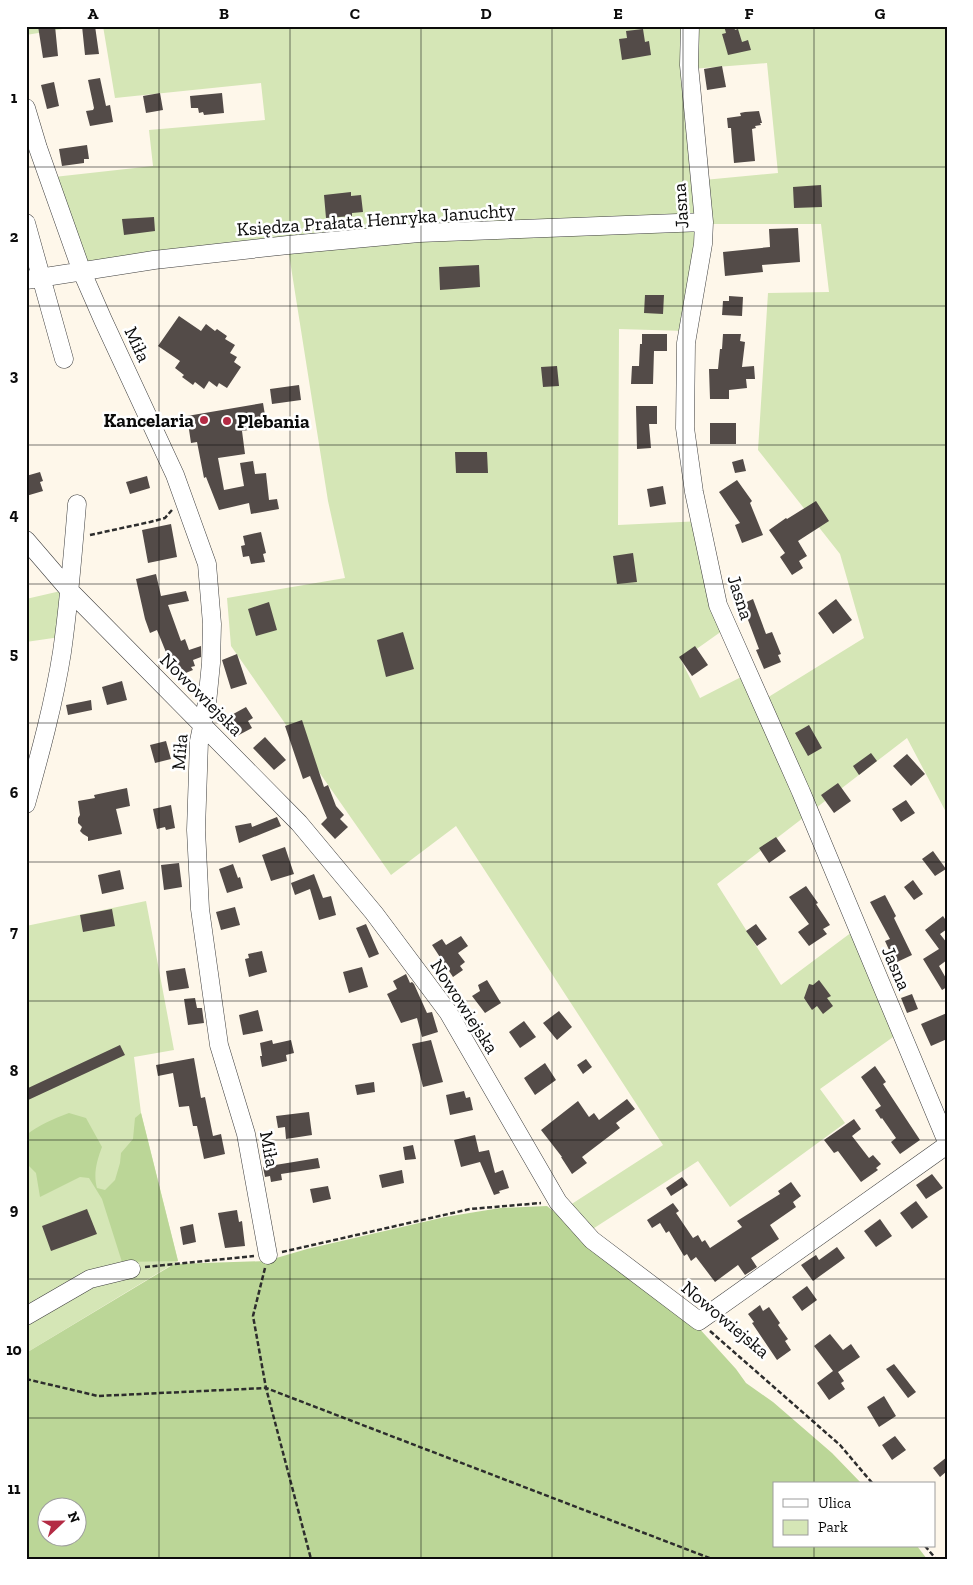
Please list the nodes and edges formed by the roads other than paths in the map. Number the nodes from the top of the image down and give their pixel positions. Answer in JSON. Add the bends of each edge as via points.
{"nodes":[{"id":1,"x":690,"y":26,"type":"edge"},
{"id":2,"x":26,"y":108,"type":"edge"},
{"id":3,"x":704,"y":222,"type":"junction"},
{"id":4,"x":26,"y":224,"type":"edge"},
{"id":5,"x":82,"y":272,"type":"junction"},
{"id":6,"x":34,"y":279,"type":"edge"},
{"id":7,"x":64,"y":359,"type":"dead end"},
{"id":8,"x":77,"y":504,"type":"dead end"},
{"id":9,"x":26,"y":540,"type":"edge"},
{"id":10,"x":69,"y":590,"type":"junction"},
{"id":11,"x":203,"y":725,"type":"junction"},
{"id":12,"x":26,"y":804,"type":"edge"},
{"id":13,"x":947,"y":1143,"type":"edge"},
{"id":14,"x":268,"y":1255,"type":"road end"},
{"id":15,"x":131,"y":1269,"type":"road end"},
{"id":16,"x":26,"y":1316,"type":"edge"}],
"edges":[{"from":1,"to":3,"type":"street","name":"Jasna","via":[[689,65]]},
{"from":2,"to":5,"type":"street","name":"Miła"},
{"from":3,"to":5,"type":"street","name":"Księdza Prałata Henryka Januchty","via":[[419,233],[164,259]]},
{"from":3,"to":13,"type":"street","name":"Jasna","via":[[686,343],[685,428],[694,492],[718,604]]},
{"from":4,"to":6,"type":"street"},
{"from":5,"to":6,"type":"street"},
{"from":5,"to":11,"type":"street","name":"Miła","via":[[175,475],[207,564],[212,624]]},
{"from":6,"to":7,"type":"street"},
{"from":8,"to":10,"type":"street"},
{"from":9,"to":10,"type":"street","name":"Nowowiejska"},
{"from":10,"to":11,"type":"street","name":"Nowowiejska"},
{"from":10,"to":12,"type":"street","via":[[61,654],[43,744]]},
{"from":11,"to":13,"type":"street","name":"Nowowiejska","via":[[299,823],[386,928],[448,1012],[558,1202],[592,1240],[699,1321]]},
{"from":11,"to":14,"type":"street","name":"Miła","via":[[199,741],[196,830],[200,909],[219,1045],[246,1134]]},
{"from":15,"to":16,"type":"street","via":[[90,1280]]}]}
